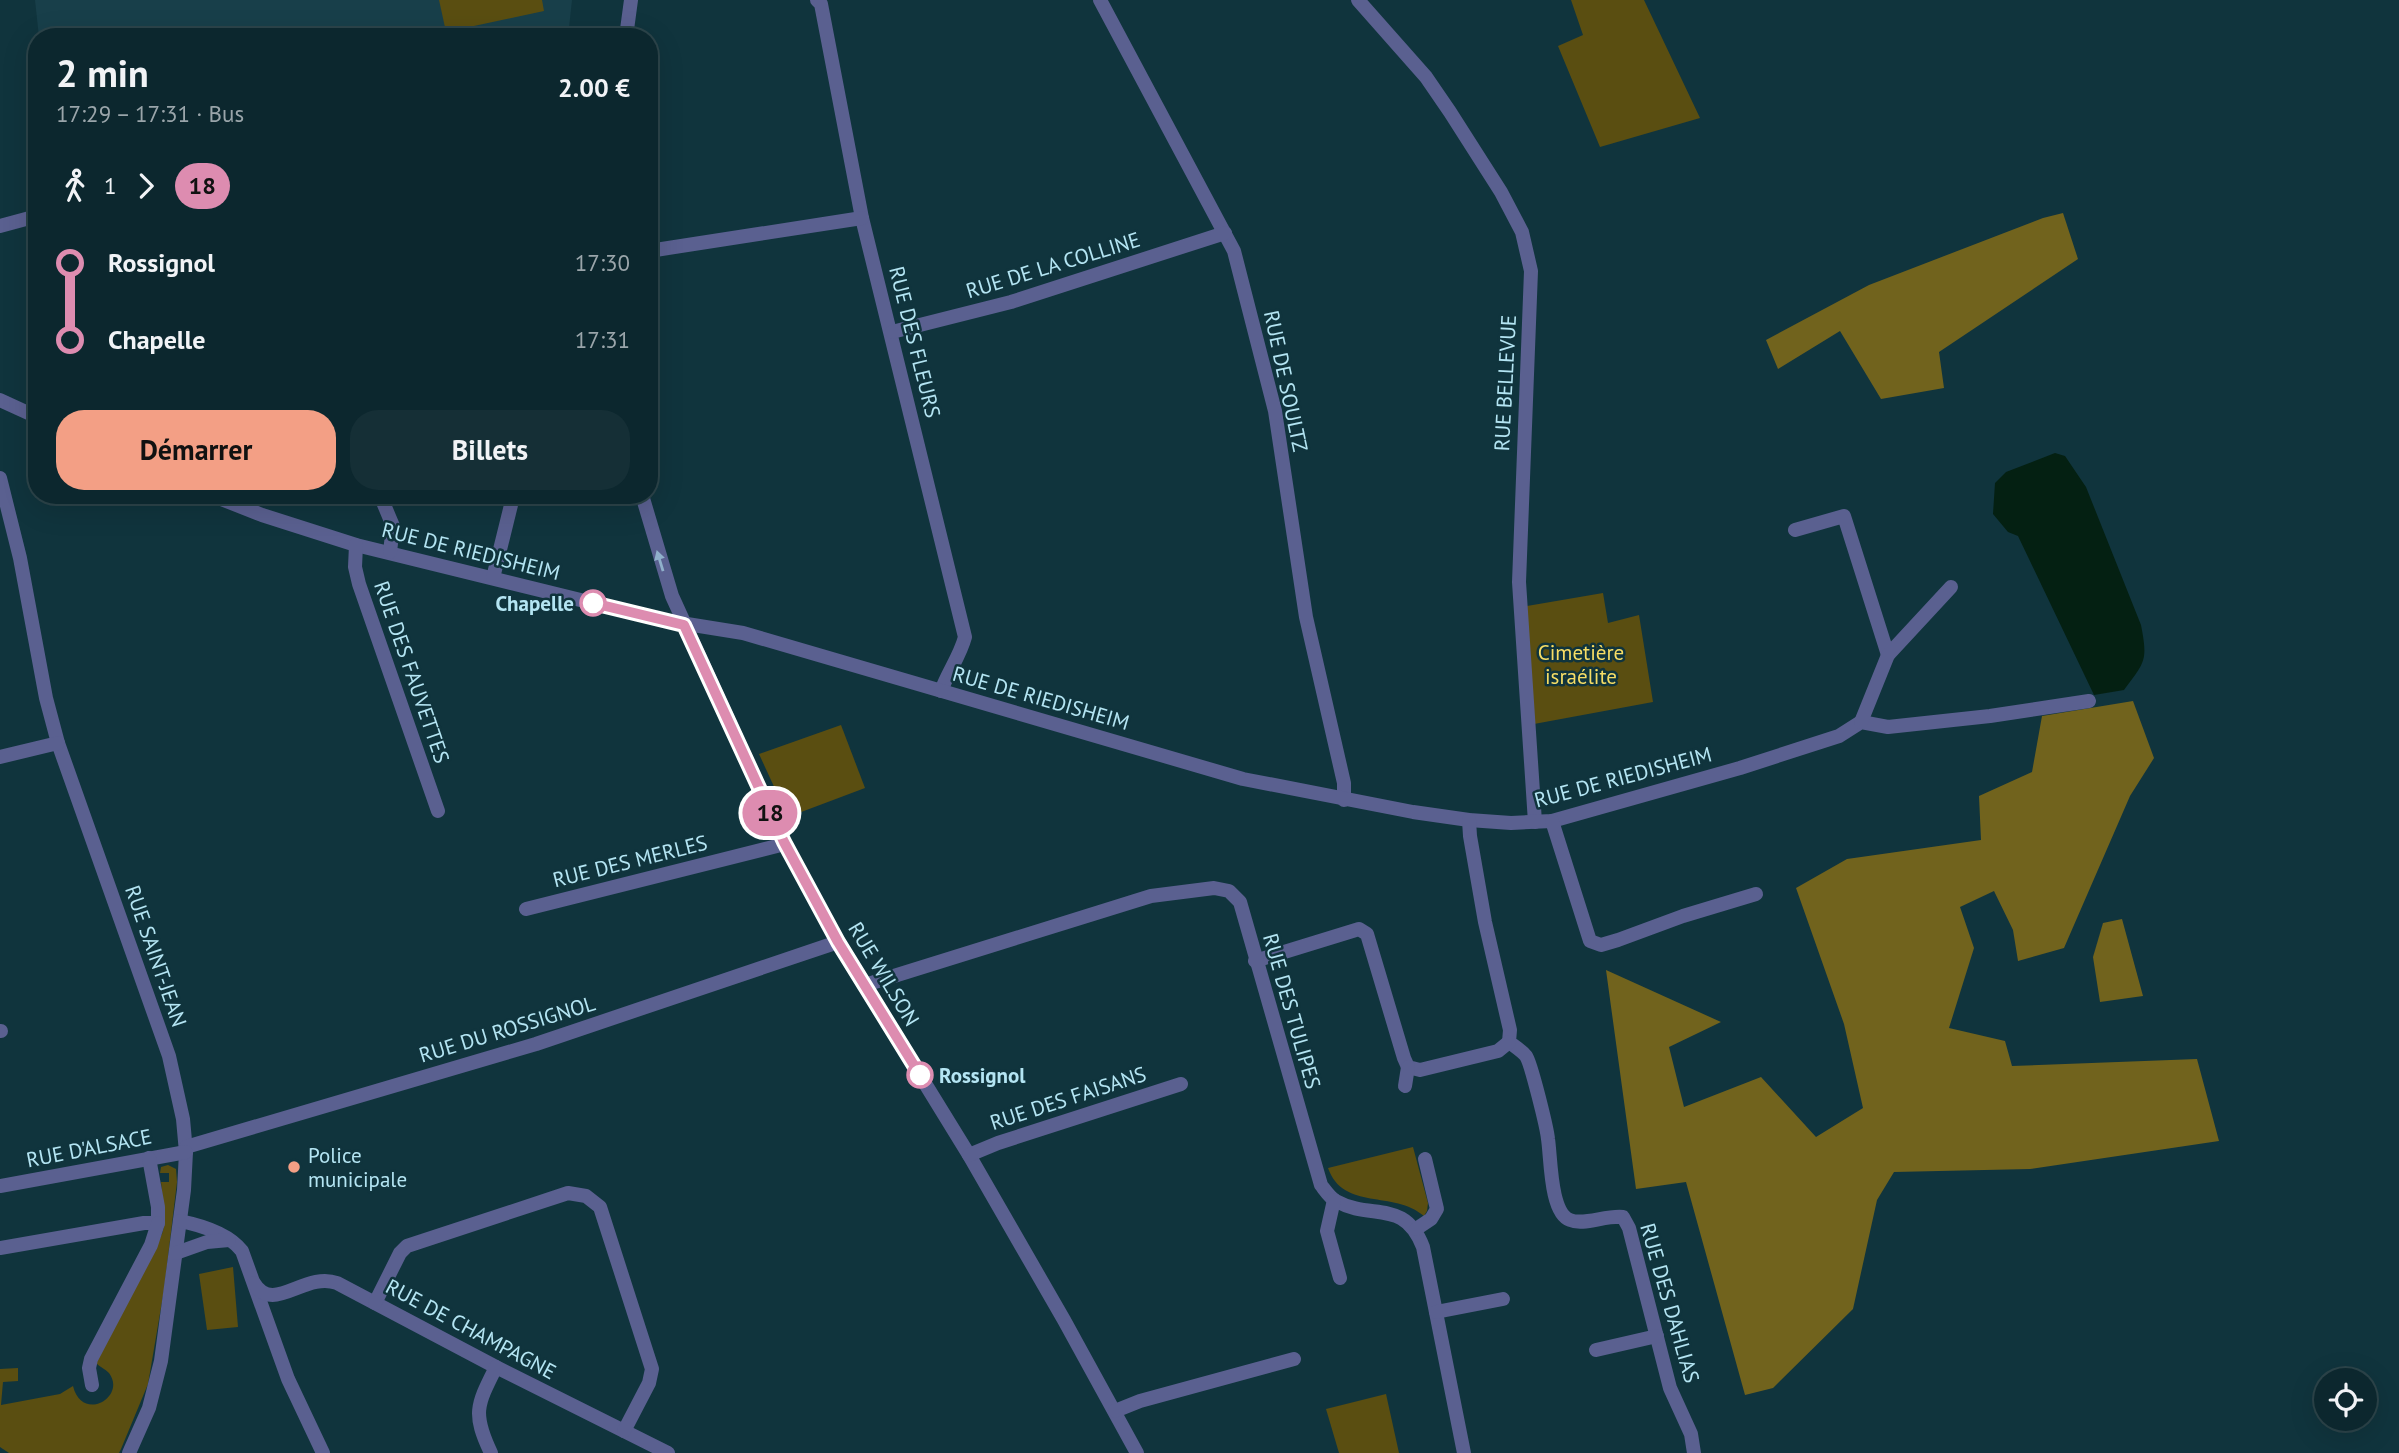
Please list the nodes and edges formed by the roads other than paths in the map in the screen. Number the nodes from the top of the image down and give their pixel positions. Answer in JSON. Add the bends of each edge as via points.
{"nodes":[{"id":1,"x":631,"y":0,"type":"edge"},
{"id":2,"x":817,"y":0,"type":"edge"},
{"id":3,"x":1100,"y":0,"type":"edge"},
{"id":4,"x":1358,"y":0,"type":"edge"},
{"id":5,"x":627,"y":28,"type":"edge"},
{"id":6,"x":28,"y":218,"type":"edge"},
{"id":7,"x":862,"y":218,"type":"junction"},
{"id":8,"x":0,"y":226,"type":"edge"},
{"id":9,"x":1225,"y":233,"type":"junction"},
{"id":10,"x":658,"y":250,"type":"edge"},
{"id":11,"x":892,"y":332,"type":"junction"},
{"id":12,"x":0,"y":400,"type":"edge"},
{"id":13,"x":28,"y":413,"type":"edge"},
{"id":14,"x":0,"y":478,"type":"edge"},
{"id":15,"x":234,"y":504,"type":"edge"},
{"id":16,"x":384,"y":504,"type":"edge"},
{"id":17,"x":511,"y":504,"type":"edge"},
{"id":18,"x":644,"y":504,"type":"edge"},
{"id":19,"x":1795,"y":530,"type":"dead end"},
{"id":20,"x":356,"y":545,"type":"junction"},
{"id":21,"x":390,"y":552,"type":"junction"},
{"id":22,"x":494,"y":578,"type":"junction"},
{"id":23,"x":1951,"y":587,"type":"dead end"},
{"id":24,"x":684,"y":625,"type":"junction"},
{"id":25,"x":1888,"y":655,"type":"junction"},
{"id":26,"x":941,"y":691,"type":"junction"},
{"id":27,"x":2089,"y":701,"type":"dead end"},
{"id":28,"x":1861,"y":722,"type":"junction"},
{"id":29,"x":58,"y":743,"type":"junction"},
{"id":30,"x":0,"y":757,"type":"edge"},
{"id":31,"x":1344,"y":800,"type":"junction"},
{"id":32,"x":438,"y":811,"type":"dead end"},
{"id":33,"x":1469,"y":820,"type":"junction"},
{"id":34,"x":1552,"y":821,"type":"junction"},
{"id":35,"x":1535,"y":822,"type":"junction"},
{"id":36,"x":784,"y":842,"type":"junction"},
{"id":37,"x":1756,"y":894,"type":"dead end"},
{"id":38,"x":526,"y":909,"type":"dead end"},
{"id":39,"x":838,"y":942,"type":"junction"},
{"id":40,"x":1255,"y":961,"type":"junction"},
{"id":41,"x":864,"y":985,"type":"junction"},
{"id":42,"x":1509,"y":1042,"type":"junction"},
{"id":43,"x":1408,"y":1067,"type":"junction"},
{"id":44,"x":1181,"y":1084,"type":"dead end"},
{"id":45,"x":1405,"y":1086,"type":"dead end"},
{"id":46,"x":186,"y":1150,"type":"junction"},
{"id":47,"x":970,"y":1154,"type":"junction"},
{"id":48,"x":149,"y":1158,"type":"junction"},
{"id":49,"x":1425,"y":1159,"type":"dead end"},
{"id":50,"x":0,"y":1186,"type":"edge"},
{"id":51,"x":1334,"y":1200,"type":"junction"},
{"id":52,"x":180,"y":1222,"type":"junction"},
{"id":53,"x":158,"y":1223,"type":"junction"},
{"id":54,"x":1416,"y":1230,"type":"junction"},
{"id":55,"x":230,"y":1240,"type":"junction"},
{"id":56,"x":0,"y":1248,"type":"edge"},
{"id":57,"x":176,"y":1252,"type":"junction"},
{"id":58,"x":1340,"y":1278,"type":"dead end"},
{"id":59,"x":254,"y":1283,"type":"junction"},
{"id":60,"x":1503,"y":1299,"type":"dead end"},
{"id":61,"x":375,"y":1303,"type":"junction"},
{"id":62,"x":1436,"y":1312,"type":"junction"},
{"id":63,"x":1657,"y":1336,"type":"junction"},
{"id":64,"x":1596,"y":1350,"type":"dead end"},
{"id":65,"x":1294,"y":1359,"type":"dead end"},
{"id":66,"x":496,"y":1367,"type":"junction"},
{"id":67,"x":92,"y":1385,"type":"dead end"},
{"id":68,"x":1115,"y":1411,"type":"junction"},
{"id":69,"x":624,"y":1431,"type":"junction"},
{"id":70,"x":129,"y":1453,"type":"edge"},
{"id":71,"x":323,"y":1453,"type":"edge"},
{"id":72,"x":491,"y":1453,"type":"edge"},
{"id":73,"x":668,"y":1453,"type":"edge"},
{"id":74,"x":1137,"y":1453,"type":"edge"},
{"id":75,"x":1464,"y":1453,"type":"edge"},
{"id":76,"x":1694,"y":1453,"type":"edge"}],
"edges":[{"from":1,"to":5,"type":"street"},
{"from":2,"to":7,"type":"street","name":"RUE DES FLEURS"},
{"from":3,"to":9,"type":"street","name":"RUE DE SOULTZ"},
{"from":4,"to":35,"type":"street","name":"RUE BELLEVUE","via":[[1426,77],[1501,192],[1522,232],[1531,271],[1519,582]]},
{"from":6,"to":8,"type":"street"},
{"from":7,"to":10,"type":"street"},
{"from":7,"to":11,"type":"street","name":"RUE DES FLEURS"},
{"from":9,"to":11,"type":"street","name":"RUE DE LA COLLINE","via":[[1011,302]]},
{"from":9,"to":31,"type":"street","name":"RUE DE SOULTZ","via":[[1234,251],[1275,411],[1306,617]]},
{"from":11,"to":26,"type":"street","name":"RUE DES FLEURS","via":[[965,637]]},
{"from":12,"to":13,"type":"street"},
{"from":14,"to":29,"type":"street","name":"RUE SAINT-JEAN"},
{"from":15,"to":20,"type":"street","name":"RUE DE RIEDISHEIM"},
{"from":16,"to":21,"type":"street","via":[[393,526]]},
{"from":17,"to":22,"type":"street"},
{"from":24,"to":18,"type":"street","name":"RUE WILSON","one_way":true},
{"from":19,"to":25,"type":"street","via":[[1844,516]]},
{"from":20,"to":21,"type":"street","name":"RUE DE RIEDISHEIM"},
{"from":20,"to":32,"type":"street","name":"RUE DES FAUVETTES","via":[[359,584]]},
{"from":21,"to":22,"type":"street","name":"RUE DE RIEDISHEIM"},
{"from":22,"to":24,"type":"street","name":"RUE DE RIEDISHEIM"},
{"from":23,"to":25,"type":"street"},
{"from":24,"to":26,"type":"street","name":"RUE DE RIEDISHEIM","via":[[743,633]]},
{"from":24,"to":36,"type":"street","name":"RUE WILSON"},
{"from":25,"to":28,"type":"street"},
{"from":26,"to":31,"type":"street","name":"RUE DE RIEDISHEIM","via":[[1243,779]]},
{"from":27,"to":28,"type":"street","via":[[1888,727]]},
{"from":28,"to":34,"type":"street","name":"RUE DE RIEDISHEIM","via":[[1839,736],[1740,768]]},
{"from":29,"to":30,"type":"street"},
{"from":29,"to":46,"type":"street","name":"RUE SAINT-JEAN","via":[[169,1056]]},
{"from":31,"to":33,"type":"street","name":"RUE DE RIEDISHEIM"},
{"from":33,"to":35,"type":"street","name":"RUE DE RIEDISHEIM"},
{"from":33,"to":42,"type":"street"},
{"from":34,"to":35,"type":"street","name":"RUE DE RIEDISHEIM"},
{"from":34,"to":37,"type":"street","via":[[1590,941],[1601,945]]},
{"from":36,"to":38,"type":"street","name":"RUE DES MERLES"},
{"from":36,"to":39,"type":"street","name":"RUE WILSON"},
{"from":39,"to":41,"type":"street","name":"RUE WILSON"},
{"from":39,"to":46,"type":"street","name":"RUE DU ROSSIGNOL","via":[[536,1044]]},
{"from":40,"to":41,"type":"street","name":"RUE DES TULIPES","via":[[1240,902],[1229,891],[1214,888],[1151,896]]},
{"from":40,"to":43,"type":"street","via":[[1359,929],[1367,934]]},
{"from":40,"to":51,"type":"street","name":"RUE DES TULIPES","via":[[1321,1185]]},
{"from":41,"to":47,"type":"street","name":"RUE WILSON"},
{"from":42,"to":43,"type":"street","via":[[1498,1051],[1420,1070]]},
{"from":42,"to":63,"type":"street","name":"RUE DES DAHLIAS","via":[[1526,1056],[1548,1136],[1560,1211],[1567,1220],[1577,1222],[1623,1217]]},
{"from":43,"to":45,"type":"street"},
{"from":44,"to":47,"type":"street","name":"RUE DES FAISANS"},
{"from":46,"to":48,"type":"street","name":"RUE D'ALSACE"},
{"from":46,"to":52,"type":"street","name":"RUE SAINT-JEAN"},
{"from":47,"to":68,"type":"street","name":"RUE WILSON"},
{"from":48,"to":50,"type":"street","name":"RUE D'ALSACE"},
{"from":48,"to":53,"type":"street"},
{"from":49,"to":54,"type":"street","via":[[1437,1209]]},
{"from":51,"to":54,"type":"street","via":[[1404,1218]]},
{"from":51,"to":58,"type":"street","via":[[1327,1231]]},
{"from":52,"to":55,"type":"street"},
{"from":52,"to":57,"type":"street","name":"RUE SAINT-JEAN"},
{"from":53,"to":56,"type":"street"},
{"from":53,"to":67,"type":"street","via":[[91,1359]]},
{"from":54,"to":62,"type":"street"},
{"from":55,"to":57,"type":"street"},
{"from":55,"to":59,"type":"street","via":[[242,1251]]},
{"from":57,"to":70,"type":"street","name":"RUE SAINT-JEAN","via":[[156,1383]]},
{"from":59,"to":61,"type":"street","name":"RUE DE CHAMPAGNE","via":[[261,1293],[273,1297],[329,1280]]},
{"from":59,"to":71,"type":"street","via":[[288,1379]]},
{"from":60,"to":62,"type":"street"},
{"from":61,"to":66,"type":"street","name":"RUE DE CHAMPAGNE"},
{"from":61,"to":69,"type":"street","via":[[407,1245],[568,1193],[586,1196],[600,1207],[652,1369]]},
{"from":62,"to":75,"type":"street"},
{"from":63,"to":64,"type":"street"},
{"from":63,"to":76,"type":"street","name":"RUE DES DAHLIAS"},
{"from":65,"to":68,"type":"street"},
{"from":66,"to":69,"type":"street","name":"RUE DE CHAMPAGNE"},
{"from":66,"to":72,"type":"street","via":[[478,1412],[480,1430]]},
{"from":68,"to":74,"type":"street","name":"RUE WILSON"},
{"from":69,"to":73,"type":"street","name":"RUE DE CHAMPAGNE"}]}
